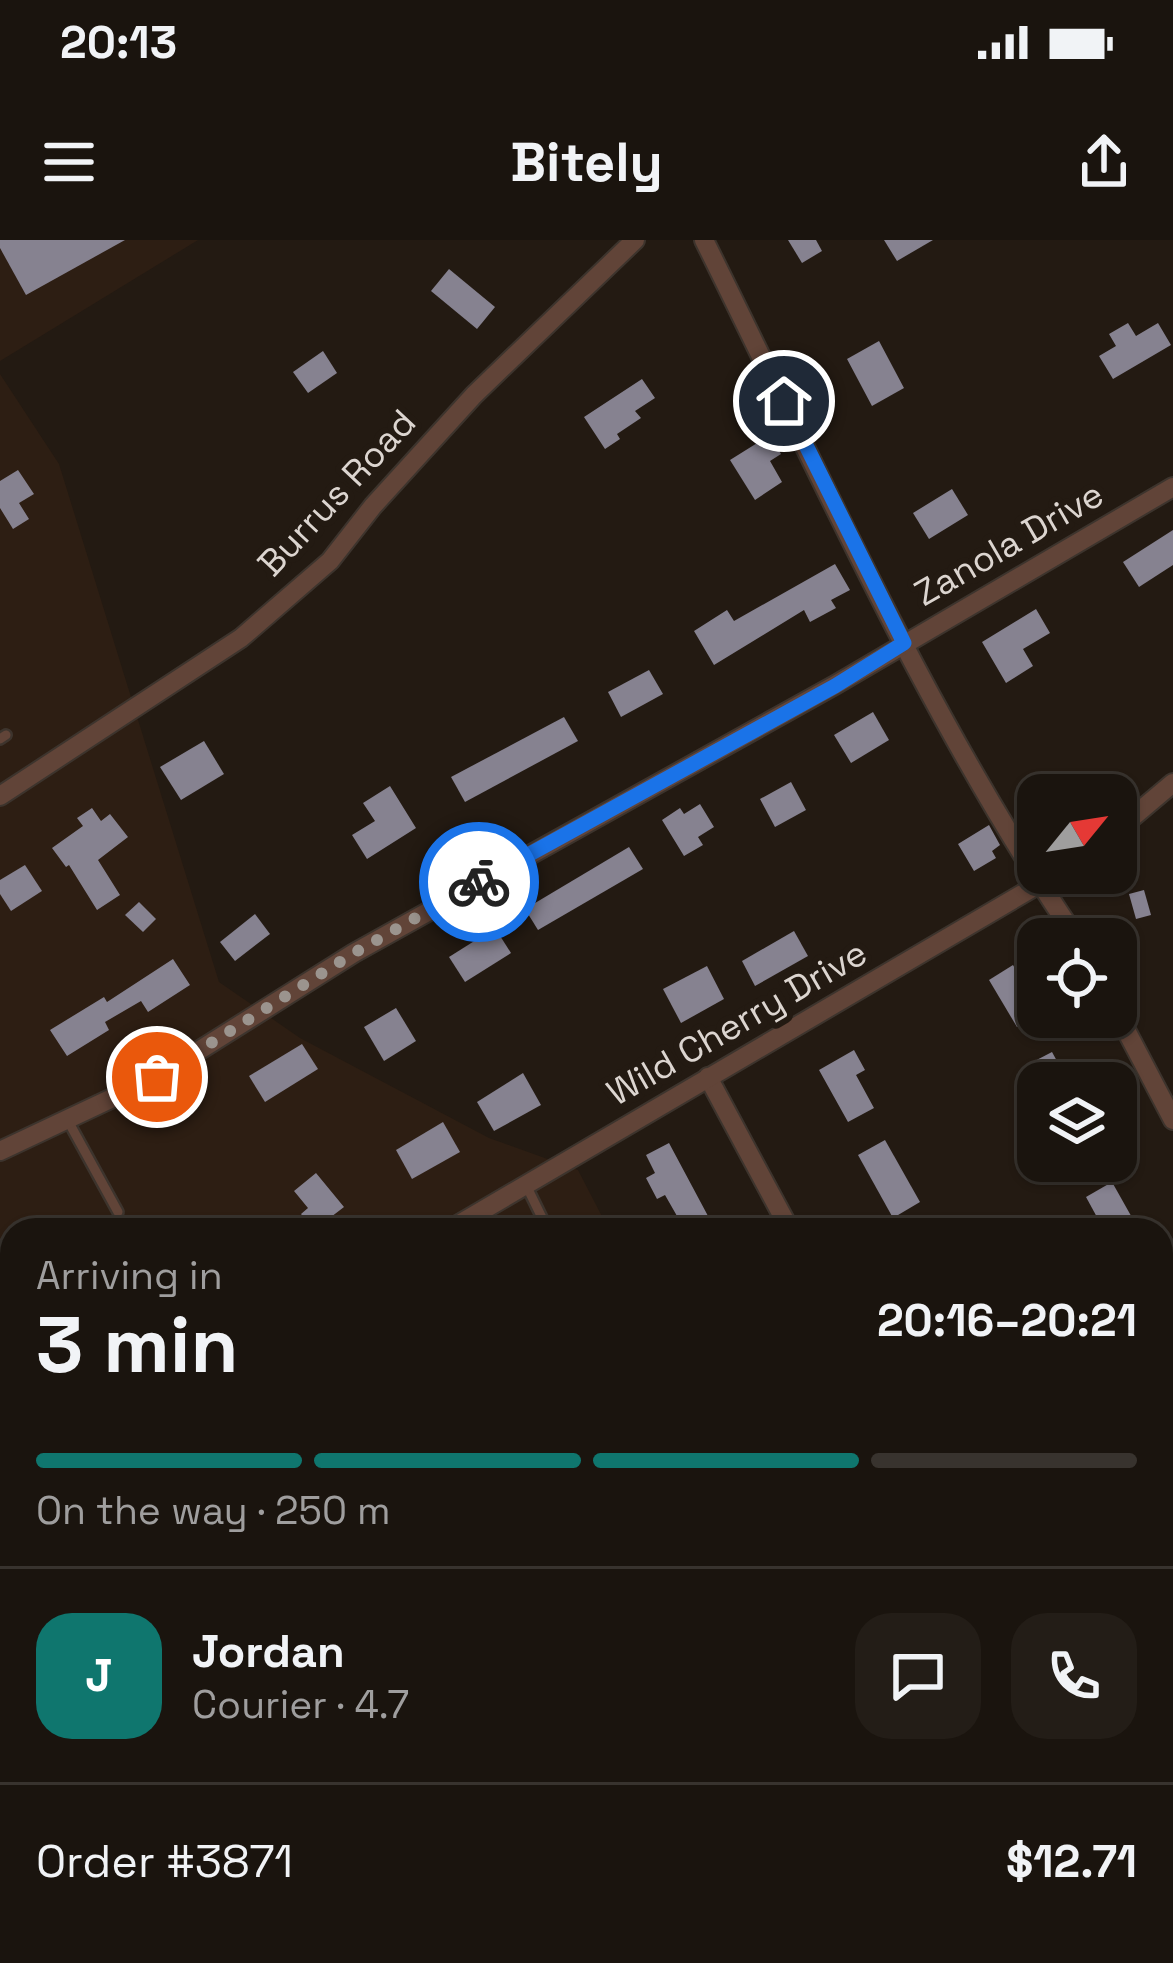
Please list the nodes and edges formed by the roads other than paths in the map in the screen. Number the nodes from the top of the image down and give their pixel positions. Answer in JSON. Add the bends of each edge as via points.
{"nodes":[{"id":1,"x":635,"y":240,"type":"edge"},
{"id":2,"x":704,"y":240,"type":"edge"},
{"id":3,"x":1173,"y":487,"type":"edge"},
{"id":4,"x":904,"y":643,"type":"junction"},
{"id":5,"x":1173,"y":783,"type":"edge"},
{"id":6,"x":0,"y":796,"type":"edge"},
{"id":7,"x":1137,"y":813,"type":"edge"},
{"id":8,"x":1017,"y":843,"type":"edge"},
{"id":9,"x":1027,"y":894,"type":"edge"},
{"id":10,"x":1130,"y":1038,"type":"edge"},
{"id":11,"x":709,"y":1077,"type":"junction"},
{"id":12,"x":67,"y":1119,"type":"junction"},
{"id":13,"x":1173,"y":1120,"type":"edge"},
{"id":14,"x":0,"y":1151,"type":"edge"},
{"id":15,"x":526,"y":1186,"type":"junction"},
{"id":16,"x":118,"y":1212,"type":"dead end"},
{"id":17,"x":470,"y":1218,"type":"edge"},
{"id":18,"x":542,"y":1218,"type":"edge"},
{"id":19,"x":784,"y":1218,"type":"edge"}],
"edges":[{"from":1,"to":6,"type":"street","name":"Burrus Road","via":[[429,443],[330,561],[241,638]]},
{"from":2,"to":4,"type":"street"},
{"from":3,"to":4,"type":"street","name":"Zanola Drive"},
{"from":4,"to":8,"type":"street"},
{"from":4,"to":12,"type":"street","name":"Zanola Drive","via":[[354,953],[157,1077]]},
{"from":5,"to":7,"type":"street"},
{"from":9,"to":11,"type":"street","name":"Wild Cherry Drive"},
{"from":10,"to":13,"type":"street"},
{"from":11,"to":15,"type":"street","name":"Wild Cherry Drive"},
{"from":11,"to":19,"type":"street"},
{"from":12,"to":14,"type":"street","name":"Zanola Drive"},
{"from":12,"to":16,"type":"lane"},
{"from":15,"to":17,"type":"street","name":"Wild Cherry Drive"},
{"from":15,"to":18,"type":"lane"}]}
